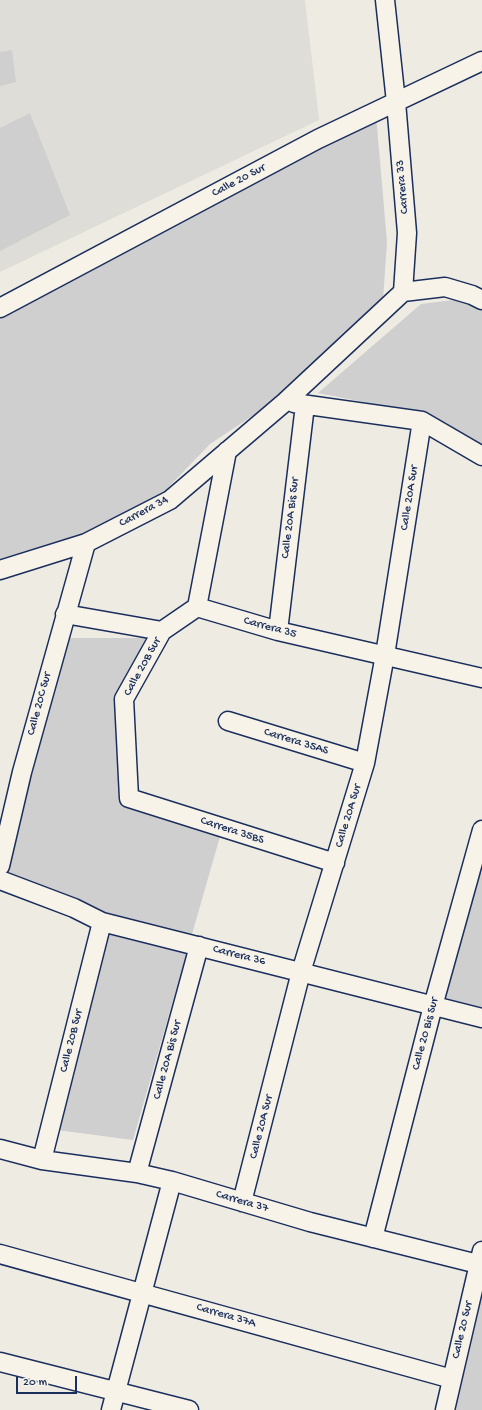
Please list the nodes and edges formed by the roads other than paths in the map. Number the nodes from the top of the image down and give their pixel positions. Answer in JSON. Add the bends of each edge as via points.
{"nodes":[{"id":1,"x":385,"y":0,"type":"edge"},
{"id":2,"x":482,"y":61,"type":"edge"},
{"id":3,"x":396,"y":102,"type":"junction"},
{"id":4,"x":403,"y":292,"type":"junction"},
{"id":5,"x":482,"y":300,"type":"edge"},
{"id":6,"x":0,"y":308,"type":"edge"},
{"id":7,"x":285,"y":402,"type":"junction"},
{"id":8,"x":305,"y":405,"type":"junction"},
{"id":9,"x":422,"y":421,"type":"junction"},
{"id":10,"x":228,"y":451,"type":"junction"},
{"id":11,"x":482,"y":456,"type":"edge"},
{"id":12,"x":86,"y":543,"type":"junction"},
{"id":13,"x":0,"y":570,"type":"edge"},
{"id":14,"x":197,"y":607,"type":"junction"},
{"id":15,"x":65,"y":614,"type":"junction"},
{"id":16,"x":278,"y":631,"type":"junction"},
{"id":17,"x":162,"y":632,"type":"junction"},
{"id":18,"x":385,"y":656,"type":"junction"},
{"id":19,"x":482,"y":678,"type":"edge"},
{"id":20,"x":228,"y":721,"type":"dead end"},
{"id":21,"x":365,"y":763,"type":"junction"},
{"id":22,"x":129,"y":798,"type":"joint"},
{"id":23,"x":482,"y":830,"type":"edge"},
{"id":24,"x":335,"y":863,"type":"junction"},
{"id":25,"x":0,"y":866,"type":"edge"},
{"id":26,"x":0,"y":880,"type":"edge"},
{"id":27,"x":102,"y":922,"type":"junction"},
{"id":28,"x":199,"y":946,"type":"junction"},
{"id":29,"x":301,"y":972,"type":"junction"},
{"id":30,"x":433,"y":1006,"type":"junction"},
{"id":31,"x":482,"y":1018,"type":"edge"},
{"id":32,"x":0,"y":1149,"type":"edge"},
{"id":33,"x":42,"y":1160,"type":"junction"},
{"id":34,"x":137,"y":1174,"type":"junction"},
{"id":35,"x":172,"y":1181,"type":"junction"},
{"id":36,"x":242,"y":1202,"type":"junction"},
{"id":37,"x":373,"y":1238,"type":"junction"},
{"id":38,"x":0,"y":1254,"type":"edge"},
{"id":39,"x":481,"y":1260,"type":"edge"},
{"id":40,"x":142,"y":1292,"type":"junction"},
{"id":41,"x":0,"y":1362,"type":"edge"},
{"id":42,"x":452,"y":1379,"type":"junction"},
{"id":43,"x":116,"y":1391,"type":"junction"},
{"id":44,"x":111,"y":1410,"type":"edge"},
{"id":45,"x":189,"y":1410,"type":"edge"},
{"id":46,"x":446,"y":1410,"type":"edge"}],
"edges":[{"from":1,"to":3,"type":"street","name":"Carrera 33"},
{"from":2,"to":3,"type":"street","name":"Calle 20 Sur"},
{"from":3,"to":4,"type":"street","name":"Carrera 33","via":[[407,233]]},
{"from":3,"to":6,"type":"street","name":"Calle 20 Sur","via":[[318,139]]},
{"from":4,"to":5,"type":"street","via":[[445,287]]},
{"from":4,"to":7,"type":"street","name":"Carrera 34"},
{"from":7,"to":8,"type":"street"},
{"from":7,"to":10,"type":"street","name":"Carrera 34"},
{"from":8,"to":9,"type":"street"},
{"from":8,"to":16,"type":"street","name":"Calle 20A Bis Sur"},
{"from":9,"to":11,"type":"street"},
{"from":9,"to":18,"type":"street","name":"Calle 20A Sur"},
{"from":10,"to":12,"type":"street","name":"Carrera 34","via":[[170,500]]},
{"from":10,"to":14,"type":"street"},
{"from":12,"to":13,"type":"street","name":"Carrera 34"},
{"from":12,"to":15,"type":"street","name":"Calle 20C Sur"},
{"from":14,"to":16,"type":"street","name":"Carrera 35"},
{"from":14,"to":17,"type":"street"},
{"from":15,"to":17,"type":"street"},
{"from":15,"to":25,"type":"street","name":"Calle 20C Sur","via":[[22,772]]},
{"from":16,"to":18,"type":"street","name":"Carrera 35"},
{"from":17,"to":22,"type":"street","name":"Calle 20B Sur","via":[[124,699]]},
{"from":18,"to":19,"type":"street","name":"Carrera 35"},
{"from":18,"to":21,"type":"street","name":"Calle 20A Sur"},
{"from":20,"to":21,"type":"street","name":"Carrera 35AS"},
{"from":21,"to":24,"type":"street","name":"Calle 20A Sur"},
{"from":22,"to":24,"type":"street","name":"Carrera 35BS"},
{"from":23,"to":30,"type":"street","name":"Calle 20 Bis Sur"},
{"from":24,"to":29,"type":"street","name":"Calle 20A Sur"},
{"from":26,"to":27,"type":"street","name":"Carrera 36","via":[[74,908]]},
{"from":27,"to":28,"type":"street","name":"Carrera 36"},
{"from":27,"to":33,"type":"street","name":"Calle 20B Sur"},
{"from":28,"to":29,"type":"street","name":"Carrera 36"},
{"from":28,"to":34,"type":"street","name":"Calle 20A Bis Sur"},
{"from":29,"to":30,"type":"street","name":"Carrera 36"},
{"from":29,"to":36,"type":"street","name":"Calle 20A Sur"},
{"from":30,"to":31,"type":"street","name":"Carrera 36"},
{"from":30,"to":37,"type":"street","name":"Calle 20 Bis Sur"},
{"from":32,"to":33,"type":"street","name":"Carrera 37"},
{"from":33,"to":34,"type":"street","name":"Carrera 37"},
{"from":34,"to":35,"type":"street","name":"Carrera 37"},
{"from":35,"to":36,"type":"street","name":"Carrera 37"},
{"from":35,"to":40,"type":"street"},
{"from":36,"to":37,"type":"street","name":"Carrera 37"},
{"from":37,"to":39,"type":"street","name":"Carrera 37"},
{"from":38,"to":40,"type":"street","name":"Carrera 37A"},
{"from":39,"to":42,"type":"street","name":"Calle 20 Sur"},
{"from":40,"to":42,"type":"street","name":"Carrera 37A"},
{"from":40,"to":43,"type":"street"},
{"from":41,"to":43,"type":"street"},
{"from":42,"to":46,"type":"street","name":"Calle 20 Sur"},
{"from":43,"to":44,"type":"street"},
{"from":43,"to":45,"type":"street"}]}
